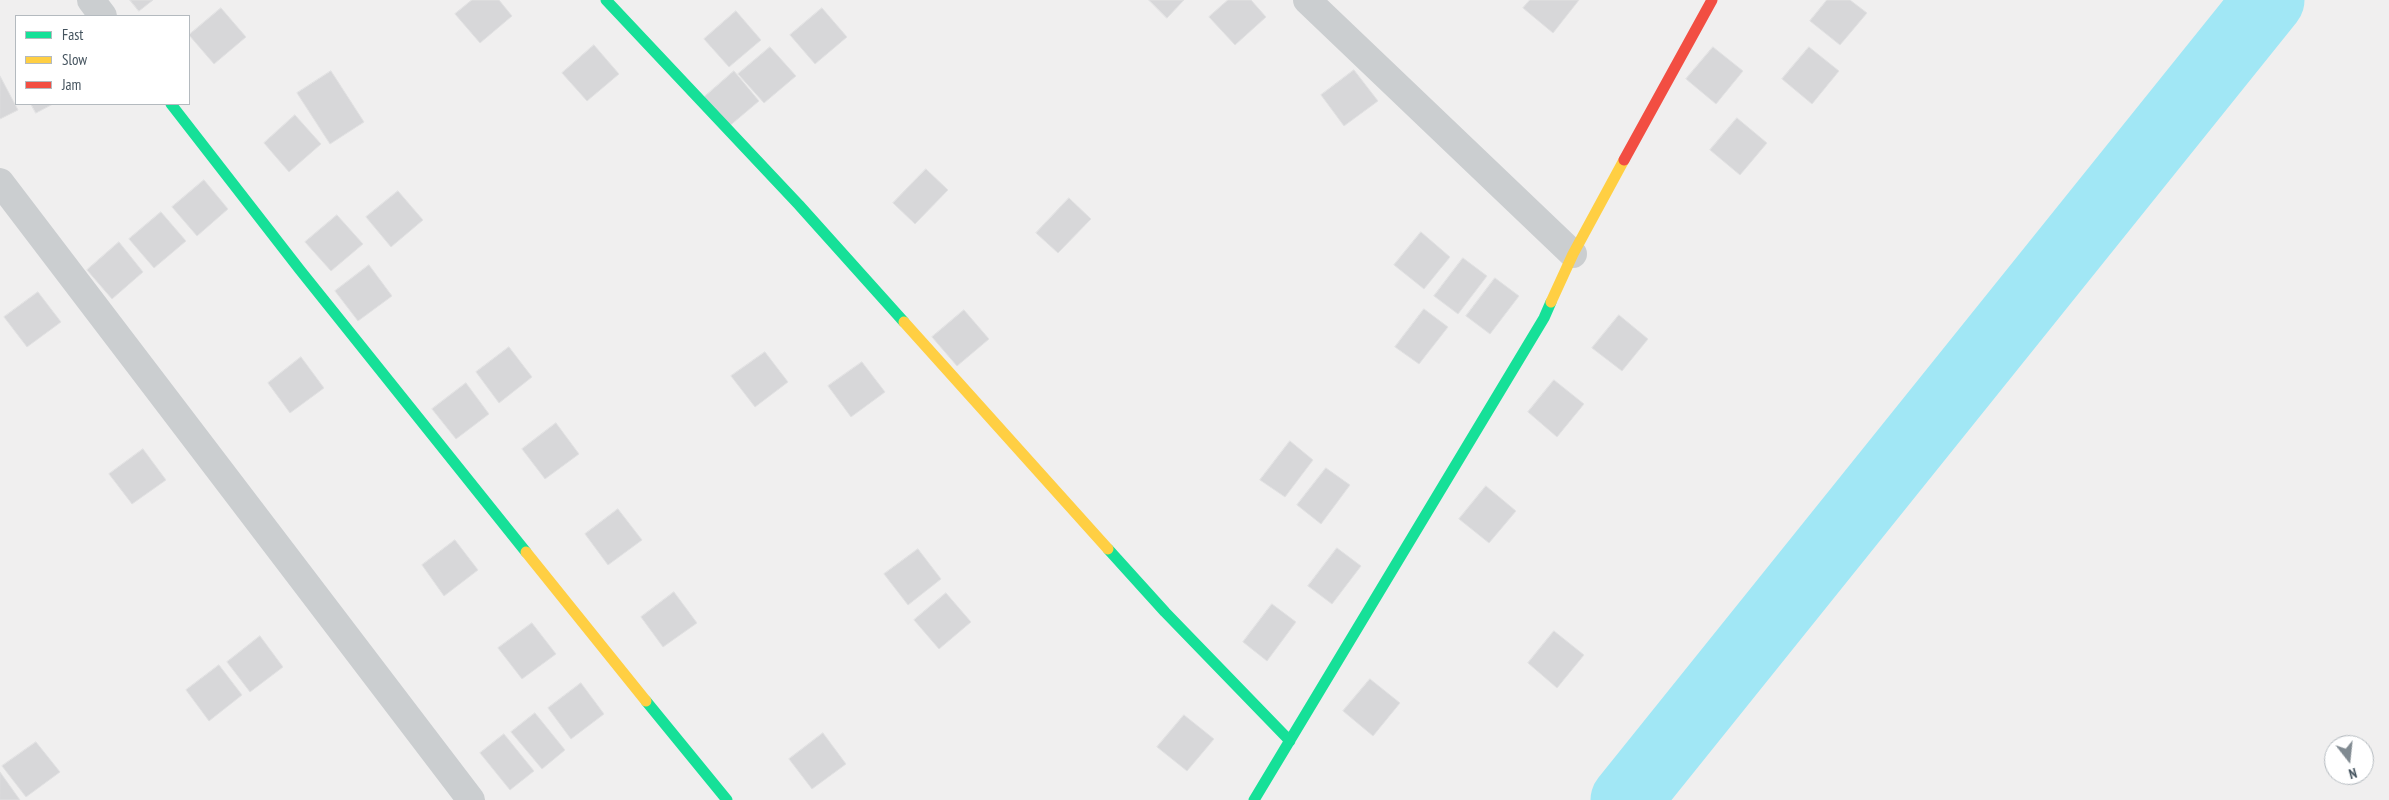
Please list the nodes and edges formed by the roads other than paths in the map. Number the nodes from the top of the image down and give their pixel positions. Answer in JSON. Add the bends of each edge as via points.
{"nodes":[{"id":1,"x":91,"y":0,"type":"edge"},
{"id":2,"x":606,"y":0,"type":"edge"},
{"id":3,"x":1307,"y":0,"type":"edge"},
{"id":4,"x":1712,"y":0,"type":"edge"},
{"id":5,"x":102,"y":15,"type":"edge"},
{"id":6,"x":172,"y":105,"type":"edge"},
{"id":7,"x":0,"y":182,"type":"edge"},
{"id":8,"x":1573,"y":254,"type":"junction"},
{"id":9,"x":1290,"y":741,"type":"junction"},
{"id":10,"x":471,"y":800,"type":"edge"},
{"id":11,"x":727,"y":800,"type":"edge"},
{"id":12,"x":1254,"y":800,"type":"edge"}],
"edges":[{"from":1,"to":5,"type":"street"},
{"from":2,"to":9,"type":"street","via":[[806,212],[1165,612]]},
{"from":3,"to":8,"type":"street"},
{"from":4,"to":8,"type":"street"},
{"from":6,"to":11,"type":"street","via":[[300,270]]},
{"from":7,"to":10,"type":"street"},
{"from":8,"to":9,"type":"street","via":[[1544,318]]},
{"from":9,"to":12,"type":"street"}]}
